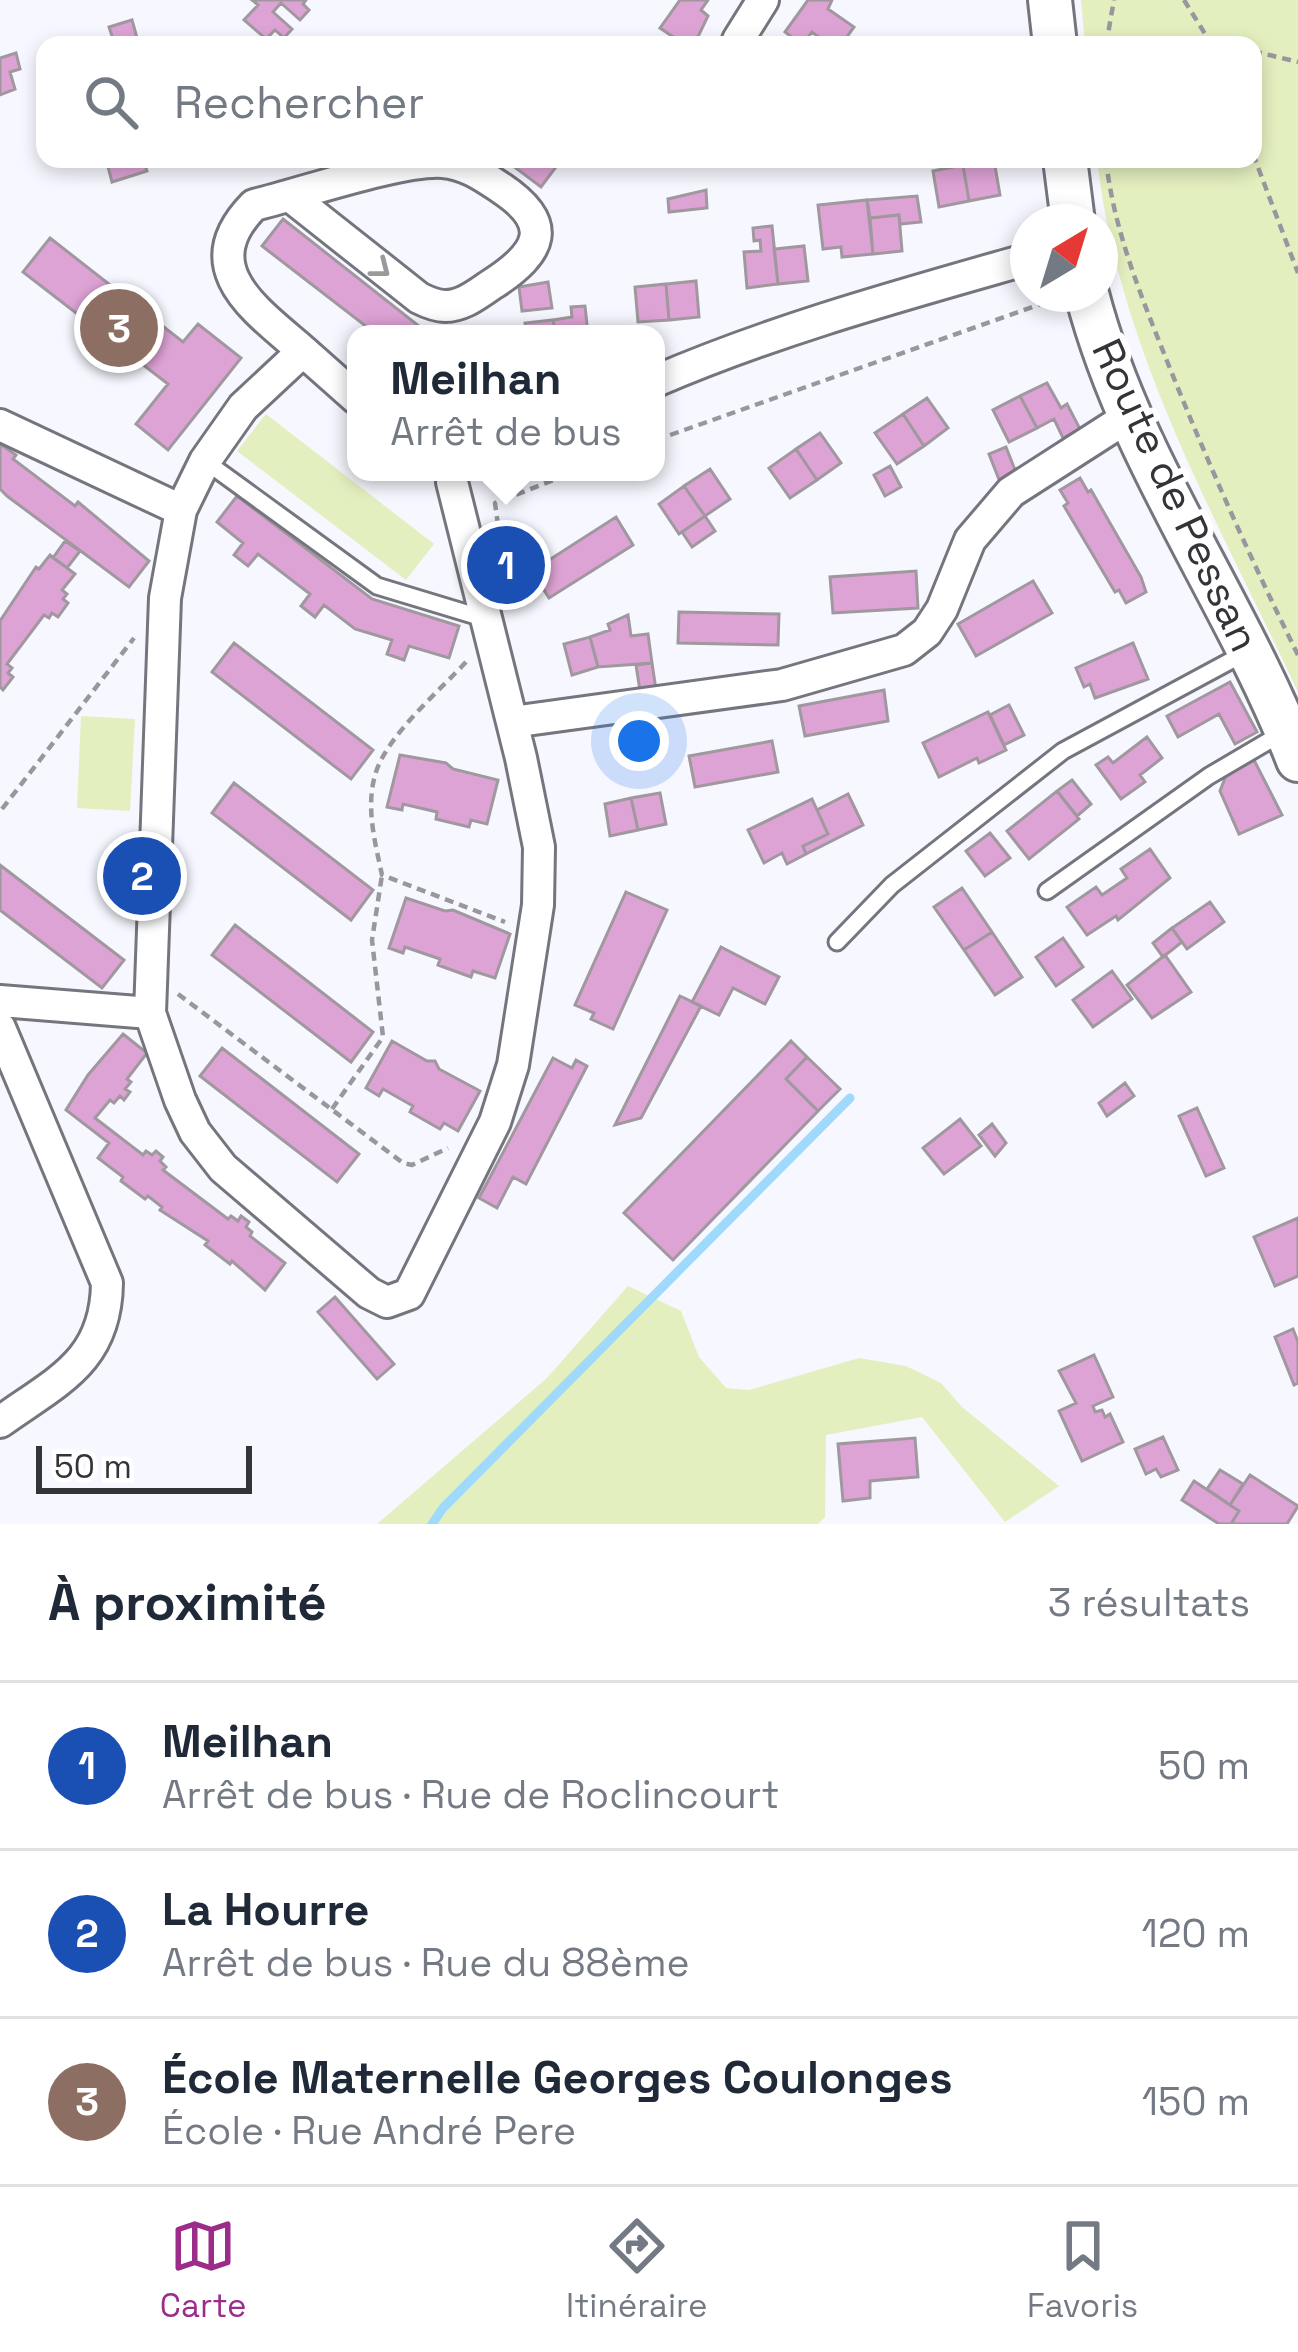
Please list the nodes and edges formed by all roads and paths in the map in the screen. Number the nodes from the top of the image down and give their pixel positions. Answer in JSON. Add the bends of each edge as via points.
{"nodes":[{"id":1,"x":763,"y":0,"type":"edge"},
{"id":2,"x":1050,"y":0,"type":"edge"},
{"id":3,"x":1114,"y":0,"type":"edge"},
{"id":4,"x":1184,"y":0,"type":"edge"},
{"id":5,"x":741,"y":36,"type":"edge"},
{"id":6,"x":1053,"y":36,"type":"edge"},
{"id":7,"x":1108,"y":36,"type":"edge"},
{"id":8,"x":1206,"y":36,"type":"edge"},
{"id":9,"x":1262,"y":53,"type":"edge"},
{"id":10,"x":1298,"y":62,"type":"edge"},
{"id":11,"x":400,"y":168,"type":"edge"},
{"id":12,"x":468,"y":168,"type":"edge"},
{"id":13,"x":1066,"y":168,"type":"edge"},
{"id":14,"x":1107,"y":168,"type":"edge"},
{"id":15,"x":1258,"y":168,"type":"edge"},
{"id":16,"x":290,"y":196,"type":"junction"},
{"id":17,"x":1071,"y":204,"type":"edge"},
{"id":18,"x":1010,"y":264,"type":"edge"},
{"id":19,"x":1298,"y":273,"type":"edge"},
{"id":20,"x":1027,"y":312,"type":"edge"},
{"id":21,"x":1080,"y":312,"type":"edge"},
{"id":22,"x":303,"y":352,"type":"junction"},
{"id":23,"x":665,"y":377,"type":"edge"},
{"id":24,"x":347,"y":390,"type":"edge"},
{"id":25,"x":1131,"y":415,"type":"junction"},
{"id":26,"x":0,"y":424,"type":"edge"},
{"id":27,"x":665,"y":437,"type":"edge"},
{"id":28,"x":206,"y":461,"type":"junction"},
{"id":29,"x":456,"y":481,"type":"edge"},
{"id":30,"x":551,"y":481,"type":"edge"},
{"id":31,"x":181,"y":510,"type":"junction"},
{"id":32,"x":498,"y":525,"type":"dead end"},
{"id":33,"x":164,"y":598,"type":"junction"},
{"id":34,"x":488,"y":627,"type":"junction"},
{"id":35,"x":1247,"y":652,"type":"junction"},
{"id":36,"x":1298,"y":655,"type":"edge"},
{"id":37,"x":512,"y":722,"type":"junction"},
{"id":38,"x":1292,"y":746,"type":"edge"},
{"id":39,"x":2,"y":809,"type":"edge"},
{"id":40,"x":382,"y":875,"type":"junction"},
{"id":41,"x":1046,"y":891,"type":"dead end"},
{"id":42,"x":534,"y":933,"type":"junction"},
{"id":43,"x":837,"y":943,"type":"dead end"},
{"id":44,"x":152,"y":974,"type":"junction"},
{"id":45,"x":0,"y":1001,"type":"edge"},
{"id":46,"x":150,"y":1013,"type":"junction"},
{"id":47,"x":0,"y":1028,"type":"edge"},
{"id":48,"x":332,"y":1109,"type":"junction"},
{"id":49,"x":495,"y":1122,"type":"junction"},
{"id":50,"x":0,"y":1422,"type":"edge"}],
"edges":[{"from":1,"to":5,"type":"street"},
{"from":2,"to":6,"type":"main road"},
{"from":3,"to":7,"type":"path"},
{"from":4,"to":8,"type":"path"},
{"from":9,"to":10,"type":"path"},
{"from":11,"to":16,"type":"street","one_way":true},
{"from":16,"to":12,"type":"street","one_way":true,"via":[[419,298],[462,304],[520,266],[537,236],[522,202]]},
{"from":13,"to":17,"type":"main road"},
{"from":14,"to":36,"type":"path","via":[[1156,333]]},
{"from":15,"to":19,"type":"path"},
{"from":16,"to":22,"type":"street","via":[[254,206],[240,220],[228,261],[247,302]]},
{"from":18,"to":23,"type":"street","via":[[825,317]]},
{"from":20,"to":27,"type":"path"},
{"from":21,"to":25,"type":"main road","name":"Route de Pessan"},
{"from":22,"to":24,"type":"street"},
{"from":22,"to":28,"type":"street","via":[[243,407]]},
{"from":25,"to":35,"type":"main road","name":"Route de Pessan"},
{"from":25,"to":37,"type":"street","via":[[1011,492],[970,540],[927,632],[904,650],[782,685]]},
{"from":26,"to":31,"type":"street"},
{"from":28,"to":31,"type":"street"},
{"from":28,"to":34,"type":"lane","via":[[377,586]]},
{"from":29,"to":34,"type":"street"},
{"from":30,"to":32,"type":"path","via":[[495,503]]},
{"from":31,"to":33,"type":"street"},
{"from":33,"to":39,"type":"path"},
{"from":33,"to":44,"type":"street"},
{"from":34,"to":37,"type":"street"},
{"from":34,"to":40,"type":"path","via":[[376,771],[371,823]]},
{"from":35,"to":38,"type":"main road","name":"Route de Pessan"},
{"from":35,"to":43,"type":"lane","via":[[1063,751],[892,885]]},
{"from":37,"to":42,"type":"street","via":[[539,848]]},
{"from":38,"to":41,"type":"lane","via":[[1209,776]]},
{"from":40,"to":42,"type":"path"},
{"from":40,"to":48,"type":"path","via":[[372,940],[383,1037]]},
{"from":42,"to":49,"type":"street","via":[[513,1065]]},
{"from":44,"to":46,"type":"street"},
{"from":44,"to":48,"type":"path"},
{"from":45,"to":46,"type":"street"},
{"from":46,"to":49,"type":"street","via":[[187,1116],[223,1168],[387,1302],[400,1300],[417,1280]]},
{"from":47,"to":50,"type":"street","via":[[107,1283],[101,1328],[77,1367]]},
{"from":48,"to":49,"type":"path","via":[[412,1166]]}]}
